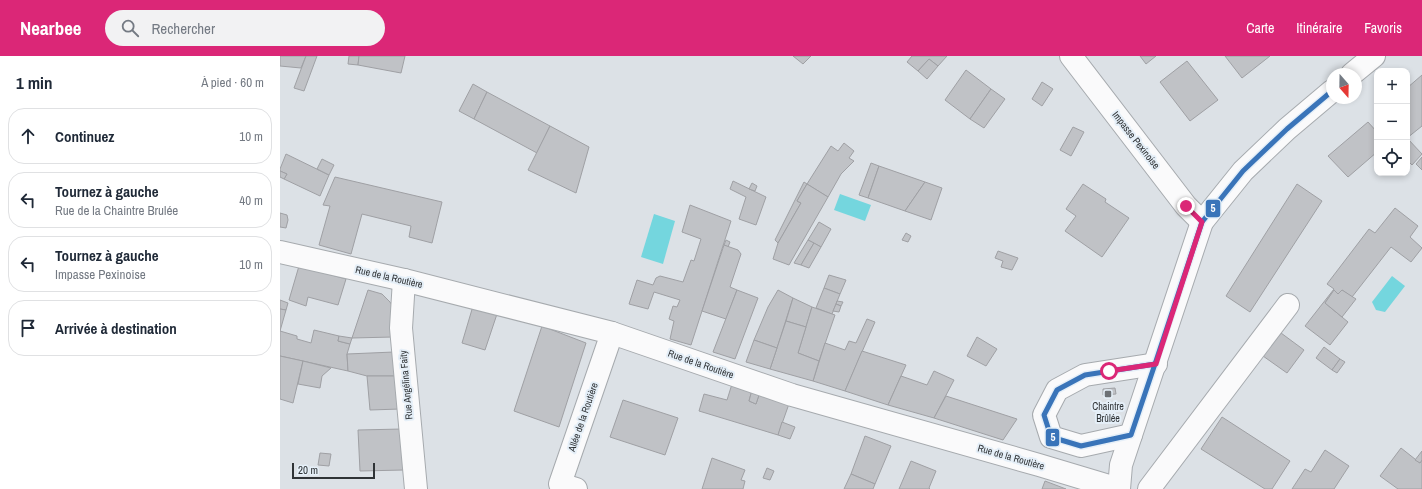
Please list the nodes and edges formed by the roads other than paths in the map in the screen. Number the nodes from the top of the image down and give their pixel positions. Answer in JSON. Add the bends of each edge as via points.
{"nodes":[{"id":1,"x":1071,"y":56,"type":"edge"},
{"id":2,"x":1374,"y":56,"type":"edge"},
{"id":3,"x":1359,"y":68,"type":"edge"},
{"id":4,"x":1326,"y":96,"type":"edge"},
{"id":5,"x":1202,"y":222,"type":"junction"},
{"id":6,"x":280,"y":252,"type":"edge"},
{"id":7,"x":404,"y":280,"type":"junction"},
{"id":8,"x":1288,"y":305,"type":"dead end"},
{"id":9,"x":612,"y":333,"type":"junction"},
{"id":10,"x":1156,"y":364,"type":"junction"},
{"id":11,"x":1131,"y":434,"type":"junction"},
{"id":12,"x":416,"y":489,"type":"edge"},
{"id":13,"x":576,"y":489,"type":"edge"},
{"id":14,"x":1119,"y":489,"type":"edge"},
{"id":15,"x":1149,"y":489,"type":"edge"}],
"edges":[{"from":1,"to":5,"type":"street","name":"Impasse Pexinoise","via":[[1186,206]]},
{"from":2,"to":3,"type":"street"},
{"from":4,"to":5,"type":"street","via":[[1243,171]]},
{"from":5,"to":10,"type":"street"},
{"from":6,"to":7,"type":"street","name":"Rue de la Routière"},
{"from":7,"to":9,"type":"street","name":"Rue de la Routière"},
{"from":7,"to":12,"type":"street","name":"Rue Angélina Faity","via":[[401,328]]},
{"from":8,"to":15,"type":"street"},
{"from":9,"to":13,"type":"street","name":"Allée de la Routière","via":[[560,484]]},
{"from":9,"to":14,"type":"street","name":"Rue de la Routière","via":[[792,395]]},
{"from":10,"to":11,"type":"street"},
{"from":10,"to":11,"type":"street","via":[[1085,375],[1056,390],[1044,415],[1051,437],[1081,446]]},
{"from":11,"to":14,"type":"street","via":[[1121,465]]}]}
